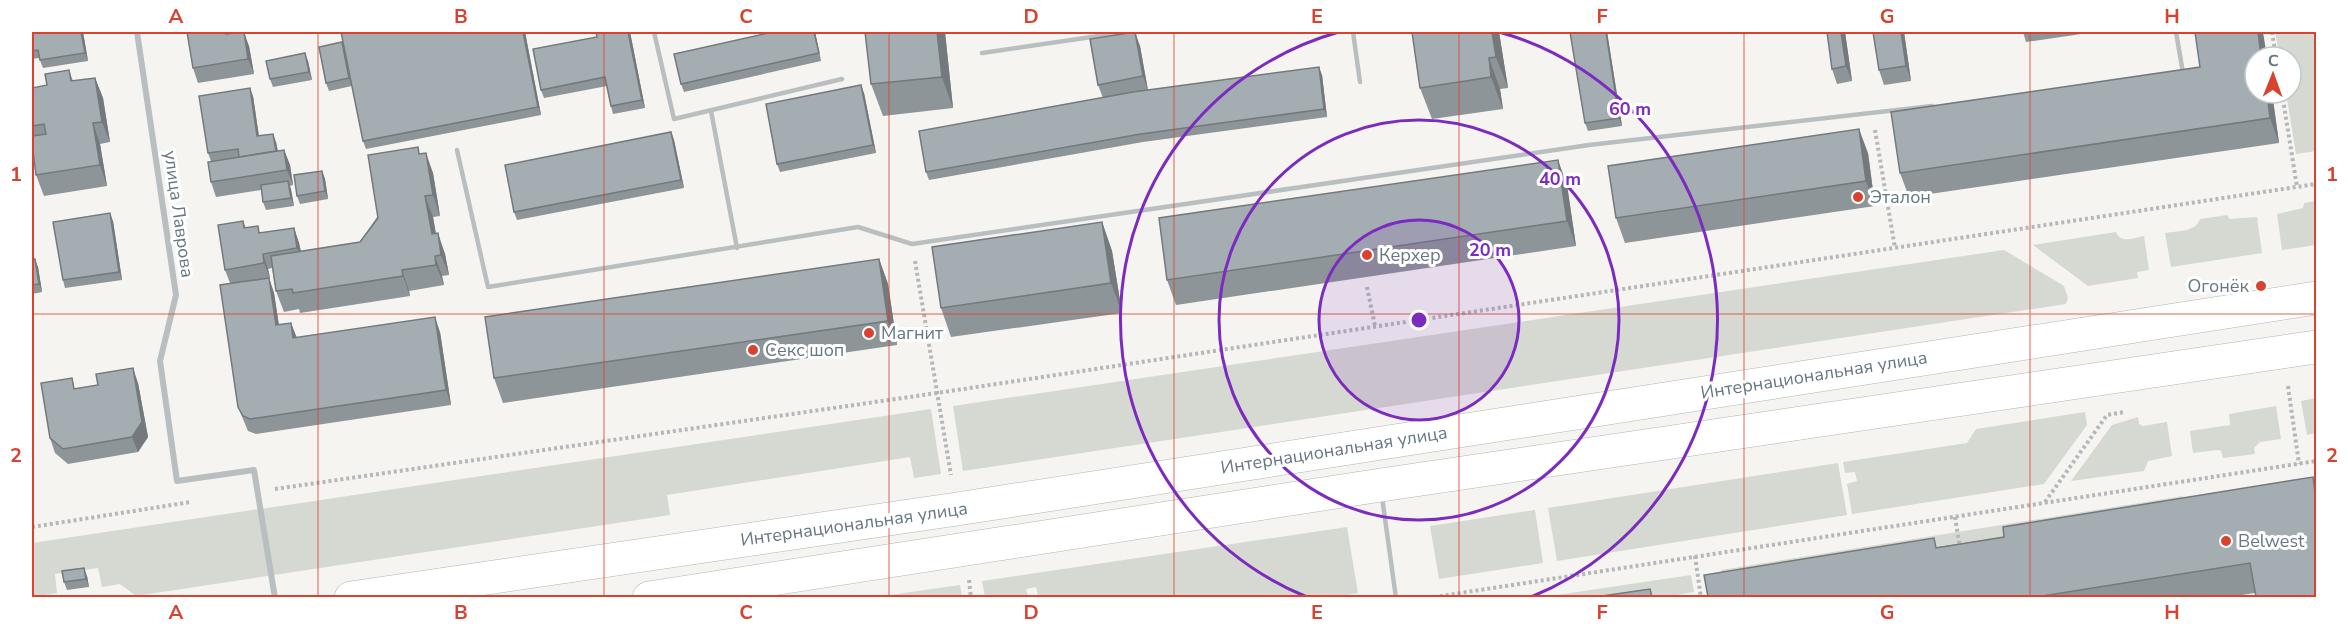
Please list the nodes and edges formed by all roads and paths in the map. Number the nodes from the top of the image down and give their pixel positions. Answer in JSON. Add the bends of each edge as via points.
{"nodes":[{"id":1,"x":137,"y":32,"type":"edge"},
{"id":2,"x":657,"y":32,"type":"edge"},
{"id":3,"x":1126,"y":32,"type":"edge"},
{"id":4,"x":1353,"y":32,"type":"edge"},
{"id":5,"x":2176,"y":32,"type":"edge"},
{"id":6,"x":982,"y":53,"type":"dead end"},
{"id":7,"x":2184,"y":78,"type":"edge"},
{"id":8,"x":842,"y":80,"type":"dead end"},
{"id":9,"x":1360,"y":82,"type":"dead end"},
{"id":10,"x":1941,"y":105,"type":"edge"},
{"id":11,"x":2284,"y":105,"type":"edge"},
{"id":12,"x":711,"y":111,"type":"junction"},
{"id":13,"x":1872,"y":113,"type":"junction"},
{"id":14,"x":457,"y":150,"type":"dead end"},
{"id":15,"x":2316,"y":184,"type":"edge"},
{"id":16,"x":2297,"y":187,"type":"junction"},
{"id":17,"x":912,"y":244,"type":"junction"},
{"id":18,"x":737,"y":248,"type":"junction"},
{"id":19,"x":1895,"y":248,"type":"junction"},
{"id":20,"x":1368,"y":287,"type":"dead end"},
{"id":21,"x":2316,"y":298,"type":"edge"},
{"id":22,"x":1375,"y":326,"type":"junction"},
{"id":23,"x":2316,"y":347,"type":"edge"},
{"id":24,"x":2297,"y":385,"type":"dead end"},
{"id":25,"x":2288,"y":386,"type":"junction"},
{"id":26,"x":2276,"y":388,"type":"dead end"},
{"id":27,"x":937,"y":393,"type":"junction"},
{"id":28,"x":2130,"y":411,"type":"dead end"},
{"id":29,"x":2316,"y":461,"type":"edge"},
{"id":30,"x":2300,"y":464,"type":"junction"},
{"id":31,"x":1381,"y":485,"type":"junction"},
{"id":32,"x":257,"y":492,"type":"junction"},
{"id":33,"x":201,"y":501,"type":"dead end"},
{"id":34,"x":2044,"y":503,"type":"junction"},
{"id":35,"x":1955,"y":516,"type":"junction"},
{"id":36,"x":32,"y":527,"type":"edge"},
{"id":37,"x":1961,"y":551,"type":"edge"},
{"id":38,"x":1695,"y":556,"type":"junction"},
{"id":39,"x":276,"y":597,"type":"edge"},
{"id":40,"x":351,"y":597,"type":"edge"},
{"id":41,"x":649,"y":597,"type":"edge"},
{"id":42,"x":1396,"y":597,"type":"edge"},
{"id":43,"x":1428,"y":597,"type":"edge"},
{"id":44,"x":1701,"y":597,"type":"edge"}],
"edges":[{"from":1,"to":32,"type":"street","name":"улица Лаврова","via":[[176,295],[160,361],[177,481],[254,470]]},
{"from":2,"to":12,"type":"lane","via":[[674,119]]},
{"from":3,"to":6,"type":"lane"},
{"from":4,"to":9,"type":"lane"},
{"from":5,"to":7,"type":"lane"},
{"from":8,"to":12,"type":"lane"},
{"from":10,"to":13,"type":"lane"},
{"from":11,"to":16,"type":"path"},
{"from":12,"to":18,"type":"lane"},
{"from":13,"to":17,"type":"lane","via":[[1590,145]]},
{"from":13,"to":19,"type":"path"},
{"from":14,"to":18,"type":"lane","via":[[488,286]]},
{"from":15,"to":16,"type":"path"},
{"from":16,"to":19,"type":"path"},
{"from":17,"to":18,"type":"lane","via":[[858,227]]},
{"from":17,"to":27,"type":"path"},
{"from":19,"to":22,"type":"path"},
{"from":20,"to":22,"type":"path"},
{"from":21,"to":40,"type":"main road","name":"Интернациональная улица","via":[[946,510]]},
{"from":22,"to":27,"type":"path"},
{"from":23,"to":31,"type":"main road"},
{"from":24,"to":25,"type":"path"},
{"from":25,"to":26,"type":"path"},
{"from":25,"to":30,"type":"path"},
{"from":27,"to":32,"type":"path"},
{"from":28,"to":34,"type":"path","via":[[2108,415]]},
{"from":29,"to":30,"type":"path"},
{"from":30,"to":34,"type":"path"},
{"from":31,"to":41,"type":"main road"},
{"from":31,"to":42,"type":"lane"},
{"from":32,"to":39,"type":"street","name":"улица Лаврова"},
{"from":33,"to":36,"type":"path"},
{"from":34,"to":35,"type":"path"},
{"from":35,"to":37,"type":"path"},
{"from":35,"to":38,"type":"path"},
{"from":38,"to":43,"type":"path"},
{"from":38,"to":44,"type":"path"}]}
